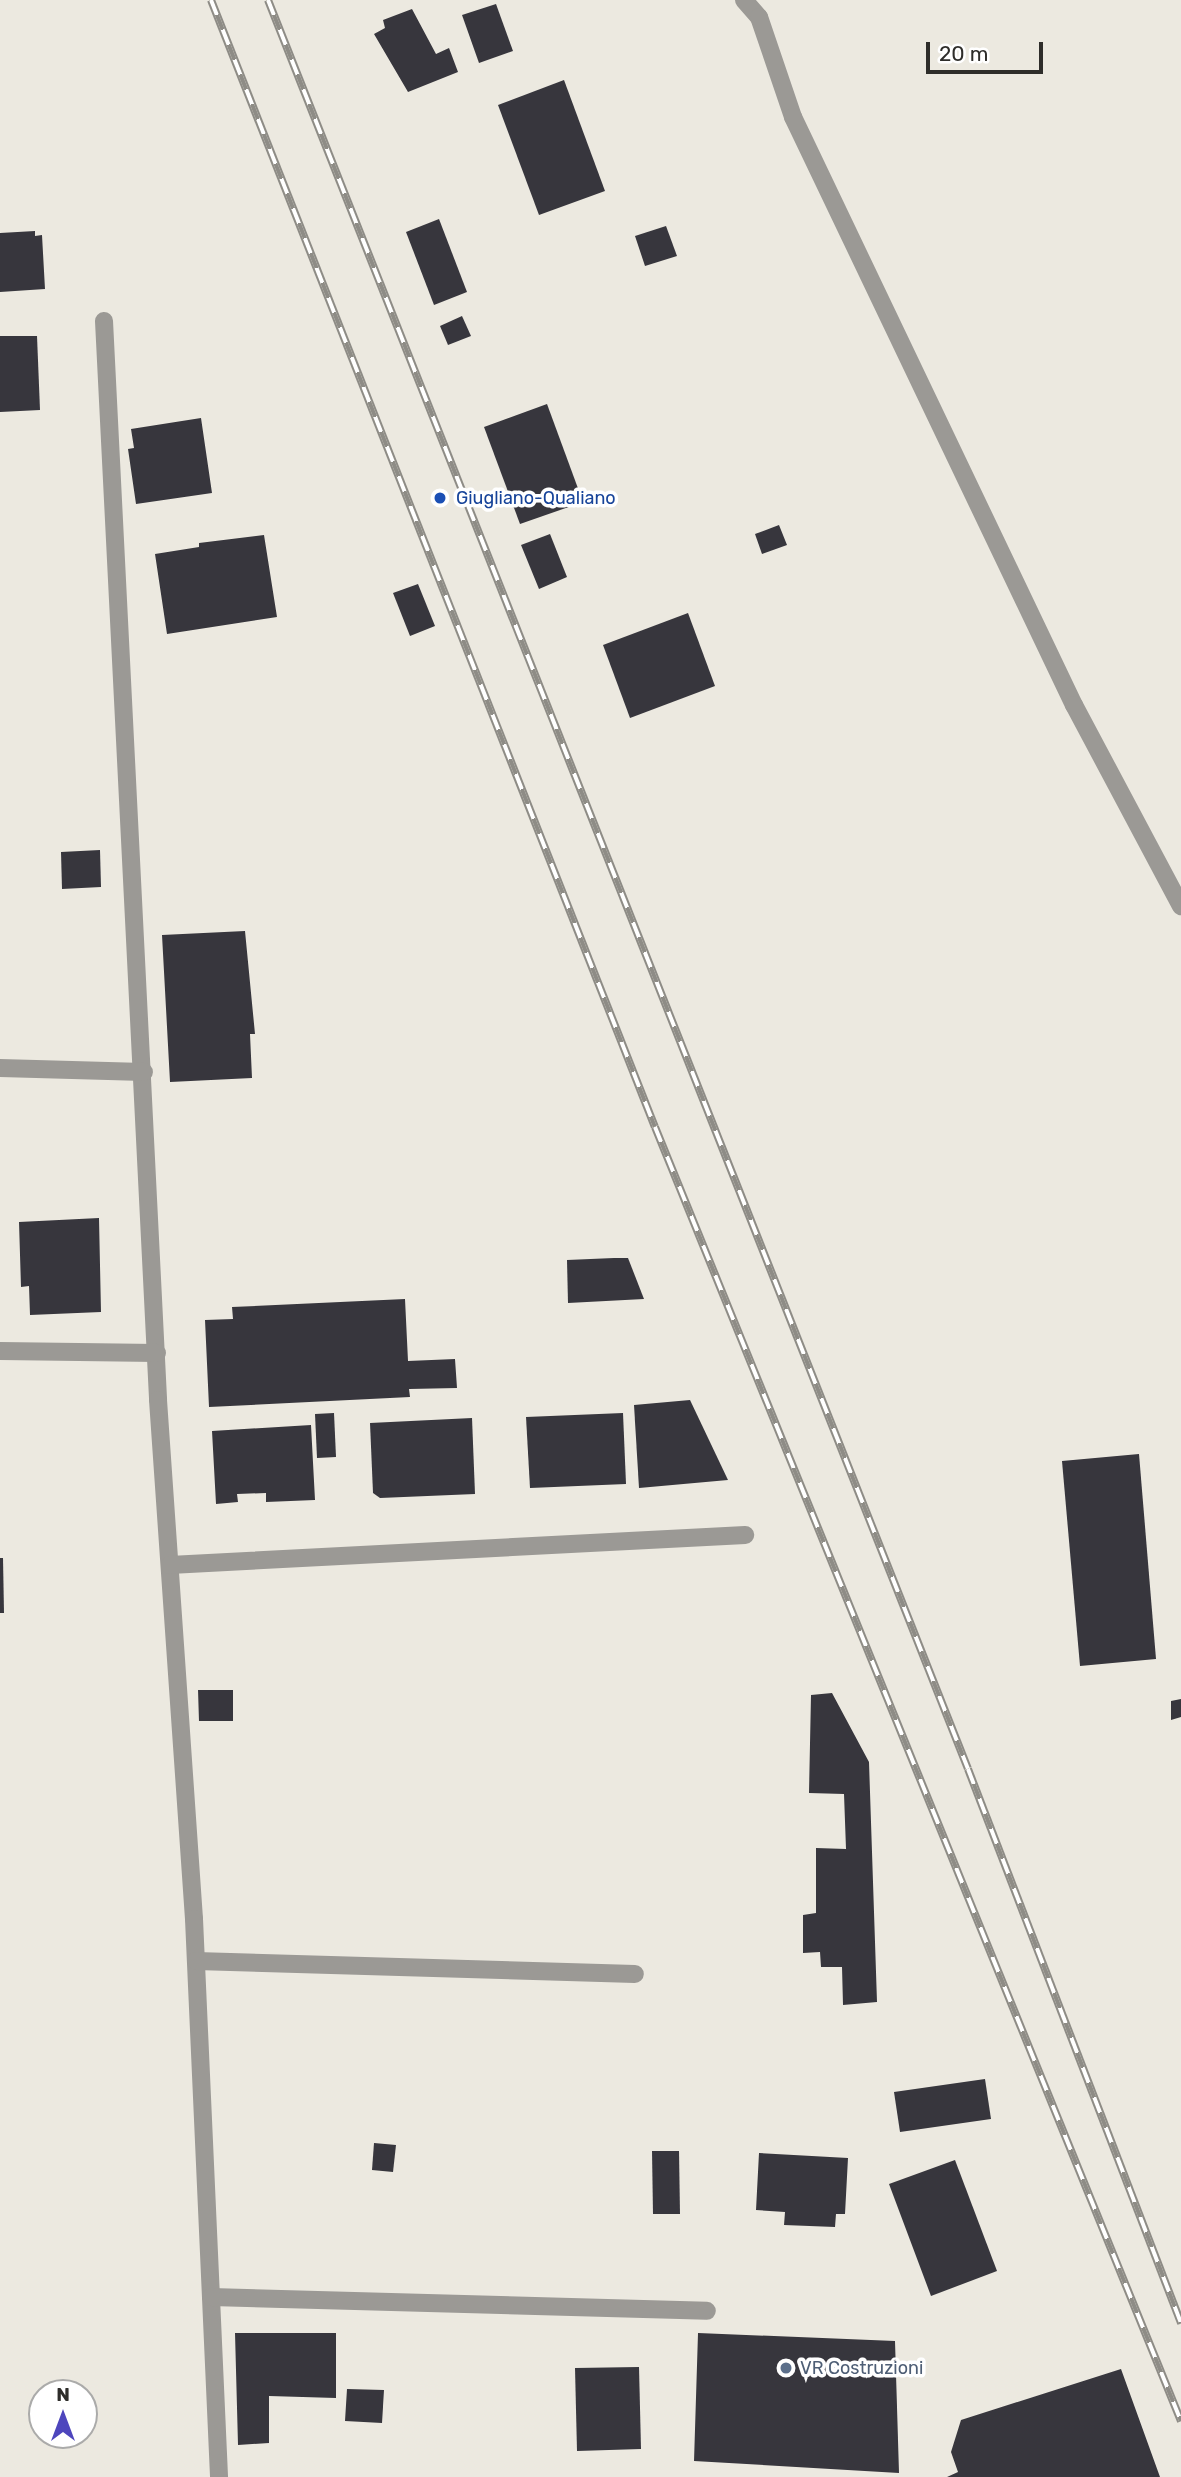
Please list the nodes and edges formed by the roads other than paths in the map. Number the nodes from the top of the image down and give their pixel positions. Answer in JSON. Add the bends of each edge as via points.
{"nodes":[{"id":1,"x":744,"y":0,"type":"edge"},
{"id":2,"x":104,"y":321,"type":"dead end"},
{"id":3,"x":1181,"y":906,"type":"edge"},
{"id":4,"x":0,"y":1068,"type":"edge"},
{"id":5,"x":144,"y":1072,"type":"junction"},
{"id":6,"x":0,"y":1351,"type":"edge"},
{"id":7,"x":156,"y":1353,"type":"junction"},
{"id":8,"x":745,"y":1535,"type":"dead end"},
{"id":9,"x":170,"y":1565,"type":"junction"},
{"id":10,"x":196,"y":1961,"type":"junction"},
{"id":11,"x":635,"y":1974,"type":"dead end"},
{"id":12,"x":211,"y":2297,"type":"junction"},
{"id":13,"x":707,"y":2311,"type":"dead end"},
{"id":14,"x":219,"y":2477,"type":"edge"}],
"edges":[{"from":1,"to":3,"type":"street","via":[[759,17],[793,117],[1074,705]]},
{"from":2,"to":5,"type":"street"},
{"from":4,"to":5,"type":"street"},
{"from":5,"to":7,"type":"street"},
{"from":6,"to":7,"type":"street"},
{"from":7,"to":9,"type":"street"},
{"from":8,"to":9,"type":"street"},
{"from":9,"to":10,"type":"street"},
{"from":10,"to":11,"type":"street"},
{"from":10,"to":12,"type":"street"},
{"from":12,"to":13,"type":"street"},
{"from":12,"to":14,"type":"street"}]}
